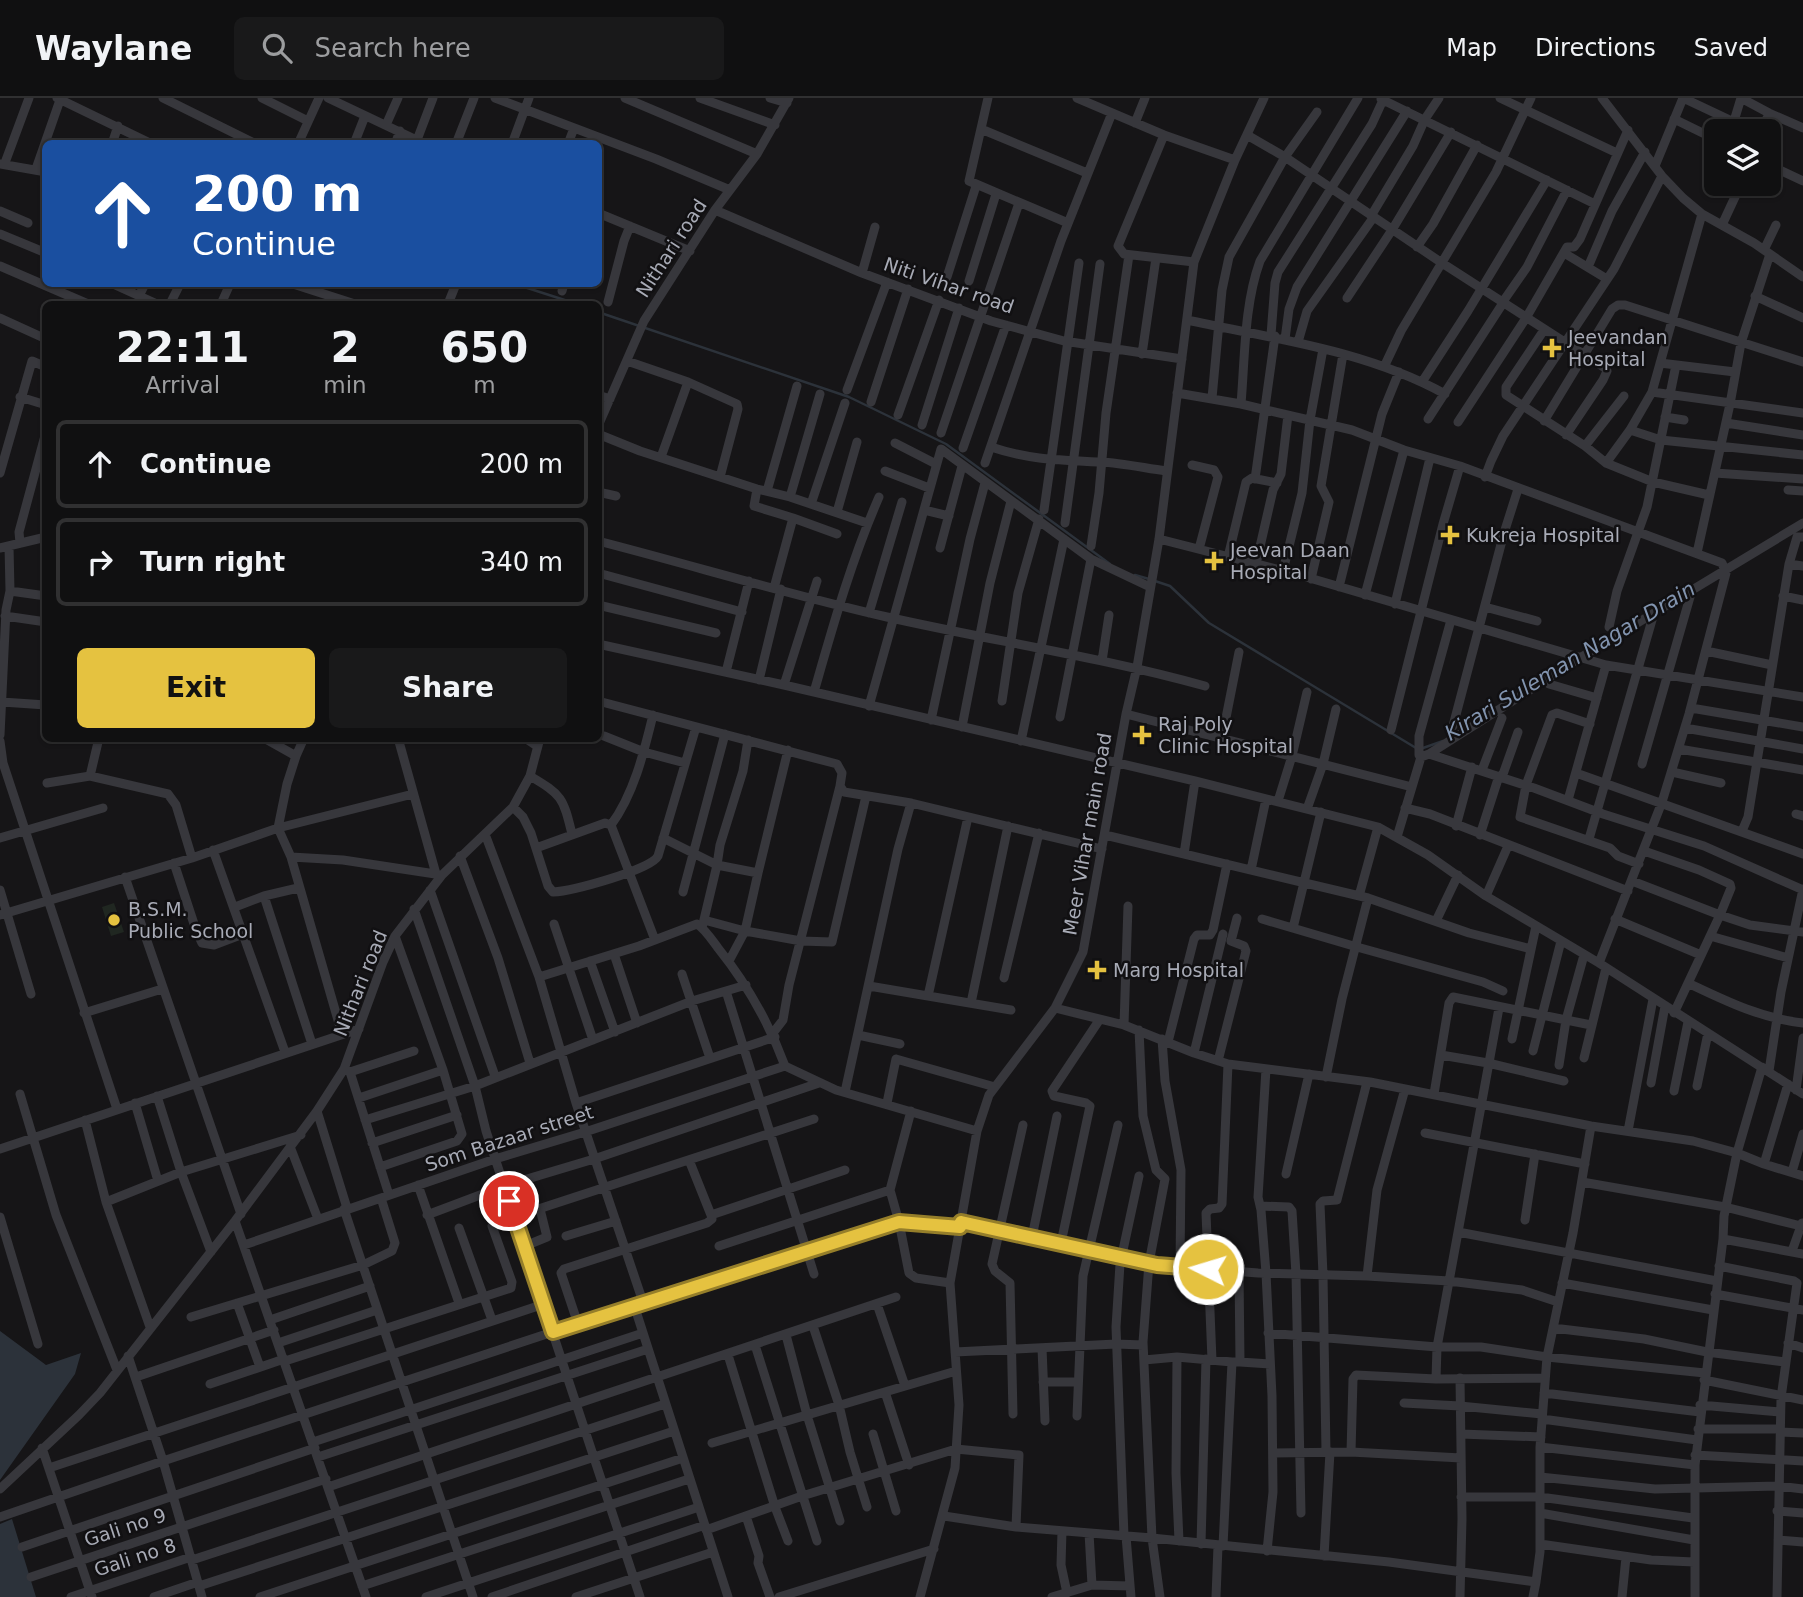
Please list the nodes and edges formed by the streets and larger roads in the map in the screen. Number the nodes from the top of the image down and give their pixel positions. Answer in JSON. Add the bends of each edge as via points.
{"nodes":[{"id":1,"x":29,"y":98,"type":"edge"},
{"id":2,"x":163,"y":98,"type":"edge"},
{"id":3,"x":262,"y":98,"type":"edge"},
{"id":4,"x":319,"y":98,"type":"edge"},
{"id":5,"x":328,"y":98,"type":"edge"},
{"id":6,"x":398,"y":98,"type":"edge"},
{"id":7,"x":433,"y":98,"type":"edge"},
{"id":8,"x":474,"y":98,"type":"edge"},
{"id":9,"x":495,"y":98,"type":"edge"},
{"id":10,"x":530,"y":98,"type":"edge"},
{"id":11,"x":625,"y":98,"type":"edge"},
{"id":12,"x":700,"y":98,"type":"edge"},
{"id":13,"x":770,"y":98,"type":"edge"},
{"id":14,"x":988,"y":98,"type":"edge"},
{"id":15,"x":1077,"y":98,"type":"edge"},
{"id":16,"x":1145,"y":98,"type":"edge"},
{"id":17,"x":1264,"y":98,"type":"edge"},
{"id":18,"x":1358,"y":98,"type":"edge"},
{"id":19,"x":1438,"y":98,"type":"edge"},
{"id":20,"x":1500,"y":98,"type":"edge"},
{"id":21,"x":1531,"y":98,"type":"edge"},
{"id":22,"x":1602,"y":98,"type":"edge"},
{"id":23,"x":1683,"y":98,"type":"edge"},
{"id":24,"x":1741,"y":98,"type":"edge"},
{"id":25,"x":58,"y":99,"type":"edge"},
{"id":26,"x":1381,"y":99,"type":"edge"},
{"id":27,"x":788,"y":101,"type":"edge"},
{"id":28,"x":525,"y":109,"type":"junction"},
{"id":29,"x":1525,"y":110,"type":"junction"},
{"id":30,"x":1407,"y":111,"type":"junction"},
{"id":31,"x":1317,"y":112,"type":"dead end"},
{"id":32,"x":1112,"y":113,"type":"junction"},
{"id":33,"x":1769,"y":113,"type":"junction"},
{"id":34,"x":365,"y":116,"type":"junction"},
{"id":35,"x":1425,"y":119,"type":"junction"},
{"id":36,"x":1674,"y":119,"type":"junction"},
{"id":37,"x":1718,"y":119,"type":"edge"},
{"id":38,"x":1734,"y":119,"type":"edge"},
{"id":39,"x":1767,"y":119,"type":"edge"},
{"id":40,"x":308,"y":121,"type":"junction"},
{"id":41,"x":1135,"y":123,"type":"junction"},
{"id":42,"x":386,"y":125,"type":"junction"},
{"id":43,"x":775,"y":125,"type":"junction"},
{"id":44,"x":118,"y":126,"type":"junction"},
{"id":45,"x":574,"y":128,"type":"junction"},
{"id":46,"x":1803,"y":128,"type":"edge"},
{"id":47,"x":981,"y":129,"type":"junction"},
{"id":48,"x":1628,"y":130,"type":"junction"},
{"id":49,"x":400,"y":131,"type":"junction"},
{"id":50,"x":1451,"y":132,"type":"junction"},
{"id":51,"x":1704,"y":134,"type":"edge"},
{"id":52,"x":1164,"y":135,"type":"junction"},
{"id":53,"x":1247,"y":135,"type":"junction"},
{"id":54,"x":45,"y":140,"type":"edge"},
{"id":55,"x":113,"y":140,"type":"edge"},
{"id":56,"x":144,"y":140,"type":"edge"},
{"id":57,"x":248,"y":140,"type":"edge"},
{"id":58,"x":300,"y":140,"type":"edge"},
{"id":59,"x":356,"y":140,"type":"edge"},
{"id":60,"x":397,"y":140,"type":"edge"},
{"id":61,"x":419,"y":140,"type":"edge"},
{"id":62,"x":421,"y":140,"type":"edge"},
{"id":63,"x":458,"y":140,"type":"edge"},
{"id":64,"x":513,"y":140,"type":"edge"},
{"id":65,"x":570,"y":140,"type":"edge"},
{"id":66,"x":1477,"y":145,"type":"junction"},
{"id":67,"x":42,"y":150,"type":"edge"},
{"id":68,"x":1645,"y":152,"type":"junction"},
{"id":69,"x":1617,"y":153,"type":"junction"},
{"id":70,"x":757,"y":154,"type":"junction"},
{"id":71,"x":1285,"y":157,"type":"junction"},
{"id":72,"x":1503,"y":157,"type":"junction"},
{"id":73,"x":1235,"y":160,"type":"junction"},
{"id":74,"x":3,"y":162,"type":"edge"},
{"id":75,"x":37,"y":166,"type":"dead end"},
{"id":76,"x":1655,"y":166,"type":"junction"},
{"id":77,"x":42,"y":171,"type":"edge"},
{"id":78,"x":1781,"y":171,"type":"edge"},
{"id":79,"x":1087,"y":173,"type":"junction"},
{"id":80,"x":1312,"y":175,"type":"junction"},
{"id":81,"x":1662,"y":176,"type":"junction"},
{"id":82,"x":1547,"y":180,"type":"junction"},
{"id":83,"x":1803,"y":181,"type":"edge"},
{"id":84,"x":976,"y":186,"type":"junction"},
{"id":85,"x":1331,"y":189,"type":"junction"},
{"id":86,"x":730,"y":190,"type":"junction"},
{"id":87,"x":1567,"y":190,"type":"junction"},
{"id":88,"x":996,"y":194,"type":"junction"},
{"id":89,"x":1735,"y":196,"type":"edge"},
{"id":90,"x":1349,"y":201,"type":"junction"},
{"id":91,"x":1020,"y":203,"type":"junction"},
{"id":92,"x":1595,"y":204,"type":"junction"},
{"id":93,"x":715,"y":210,"type":"junction"},
{"id":94,"x":0,"y":211,"type":"edge"},
{"id":95,"x":1702,"y":214,"type":"junction"},
{"id":96,"x":602,"y":215,"type":"edge"},
{"id":97,"x":1372,"y":217,"type":"junction"},
{"id":98,"x":28,"y":223,"type":"dead end"},
{"id":99,"x":1068,"y":223,"type":"junction"},
{"id":100,"x":1722,"y":225,"type":"junction"},
{"id":101,"x":1776,"y":225,"type":"dead end"},
{"id":102,"x":630,"y":226,"type":"junction"},
{"id":103,"x":875,"y":227,"type":"dead end"},
{"id":104,"x":1392,"y":230,"type":"junction"},
{"id":105,"x":0,"y":234,"type":"edge"},
{"id":106,"x":1417,"y":247,"type":"junction"},
{"id":107,"x":42,"y":251,"type":"edge"},
{"id":108,"x":690,"y":251,"type":"junction"},
{"id":109,"x":1767,"y":252,"type":"junction"},
{"id":110,"x":1564,"y":253,"type":"junction"},
{"id":111,"x":1129,"y":255,"type":"junction"},
{"id":112,"x":1156,"y":258,"type":"junction"},
{"id":113,"x":1194,"y":262,"type":"junction"},
{"id":114,"x":1079,"y":263,"type":"dead end"},
{"id":115,"x":1101,"y":264,"type":"dead end"},
{"id":116,"x":1442,"y":264,"type":"junction"},
{"id":117,"x":0,"y":266,"type":"edge"},
{"id":118,"x":1588,"y":267,"type":"junction"},
{"id":119,"x":862,"y":273,"type":"junction"},
{"id":120,"x":947,"y":277,"type":"dead end"},
{"id":121,"x":1803,"y":277,"type":"edge"},
{"id":122,"x":1607,"y":279,"type":"junction"},
{"id":123,"x":969,"y":281,"type":"dead end"},
{"id":124,"x":887,"y":282,"type":"junction"},
{"id":125,"x":42,"y":284,"type":"edge"},
{"id":126,"x":49,"y":287,"type":"edge"},
{"id":127,"x":120,"y":287,"type":"edge"},
{"id":128,"x":144,"y":287,"type":"edge"},
{"id":129,"x":302,"y":287,"type":"edge"},
{"id":130,"x":908,"y":289,"type":"junction"},
{"id":131,"x":1482,"y":289,"type":"junction"},
{"id":132,"x":139,"y":296,"type":"junction"},
{"id":133,"x":1755,"y":296,"type":"junction"},
{"id":134,"x":1347,"y":298,"type":"dead end"},
{"id":135,"x":939,"y":300,"type":"junction"},
{"id":136,"x":81,"y":301,"type":"edge"},
{"id":137,"x":150,"y":301,"type":"edge"},
{"id":138,"x":346,"y":301,"type":"edge"},
{"id":139,"x":608,"y":302,"type":"dead end"},
{"id":140,"x":1503,"y":303,"type":"junction"},
{"id":141,"x":959,"y":308,"type":"junction"},
{"id":142,"x":981,"y":317,"type":"junction"},
{"id":143,"x":0,"y":318,"type":"edge"},
{"id":144,"x":1526,"y":318,"type":"junction"},
{"id":145,"x":1803,"y":318,"type":"edge"},
{"id":146,"x":1187,"y":320,"type":"junction"},
{"id":147,"x":1672,"y":321,"type":"junction"},
{"id":148,"x":1006,"y":325,"type":"junction"},
{"id":149,"x":1219,"y":327,"type":"junction"},
{"id":150,"x":1544,"y":330,"type":"junction"},
{"id":151,"x":1031,"y":332,"type":"junction"},
{"id":152,"x":1247,"y":334,"type":"junction"},
{"id":153,"x":1273,"y":336,"type":"junction"},
{"id":154,"x":42,"y":337,"type":"edge"},
{"id":155,"x":1285,"y":339,"type":"junction"},
{"id":156,"x":1066,"y":341,"type":"junction"},
{"id":157,"x":1298,"y":342,"type":"junction"},
{"id":158,"x":1741,"y":343,"type":"junction"},
{"id":159,"x":1566,"y":344,"type":"junction"},
{"id":160,"x":1088,"y":345,"type":"junction"},
{"id":161,"x":1323,"y":349,"type":"junction"},
{"id":162,"x":1116,"y":350,"type":"junction"},
{"id":163,"x":1142,"y":354,"type":"junction"},
{"id":164,"x":1343,"y":354,"type":"junction"},
{"id":165,"x":1584,"y":355,"type":"junction"},
{"id":166,"x":1182,"y":359,"type":"junction"},
{"id":167,"x":627,"y":361,"type":"junction"},
{"id":168,"x":1803,"y":362,"type":"edge"},
{"id":169,"x":1660,"y":363,"type":"junction"},
{"id":170,"x":42,"y":365,"type":"edge"},
{"id":171,"x":1676,"y":365,"type":"junction"},
{"id":172,"x":1384,"y":367,"type":"junction"},
{"id":173,"x":1399,"y":372,"type":"junction"},
{"id":174,"x":1735,"y":372,"type":"junction"},
{"id":175,"x":688,"y":382,"type":"junction"},
{"id":176,"x":1422,"y":382,"type":"junction"},
{"id":177,"x":797,"y":386,"type":"dead end"},
{"id":178,"x":847,"y":390,"type":"dead end"},
{"id":179,"x":1652,"y":392,"type":"junction"},
{"id":180,"x":1177,"y":393,"type":"junction"},
{"id":181,"x":1670,"y":393,"type":"junction"},
{"id":182,"x":820,"y":394,"type":"dead end"},
{"id":183,"x":1445,"y":394,"type":"junction"},
{"id":184,"x":602,"y":396,"type":"edge"},
{"id":185,"x":1624,"y":396,"type":"dead end"},
{"id":186,"x":20,"y":397,"type":"junction"},
{"id":187,"x":1212,"y":398,"type":"junction"},
{"id":188,"x":610,"y":399,"type":"junction"},
{"id":189,"x":871,"y":402,"type":"dead end"},
{"id":190,"x":845,"y":403,"type":"dead end"},
{"id":191,"x":42,"y":404,"type":"edge"},
{"id":192,"x":1241,"y":404,"type":"junction"},
{"id":193,"x":1730,"y":404,"type":"junction"},
{"id":194,"x":1523,"y":407,"type":"junction"},
{"id":195,"x":1265,"y":409,"type":"junction"},
{"id":196,"x":1803,"y":413,"type":"edge"},
{"id":197,"x":898,"y":415,"type":"dead end"},
{"id":198,"x":1288,"y":415,"type":"junction"},
{"id":199,"x":602,"y":417,"type":"edge"},
{"id":200,"x":1665,"y":417,"type":"junction"},
{"id":201,"x":1428,"y":419,"type":"dead end"},
{"id":202,"x":1310,"y":420,"type":"junction"},
{"id":203,"x":1684,"y":420,"type":"dead end"},
{"id":204,"x":1544,"y":421,"type":"junction"},
{"id":205,"x":1458,"y":422,"type":"dead end"},
{"id":206,"x":1726,"y":423,"type":"junction"},
{"id":207,"x":922,"y":425,"type":"dead end"},
{"id":208,"x":1333,"y":425,"type":"junction"},
{"id":209,"x":1630,"y":430,"type":"junction"},
{"id":210,"x":941,"y":433,"type":"dead end"},
{"id":211,"x":602,"y":435,"type":"edge"},
{"id":212,"x":1566,"y":435,"type":"junction"},
{"id":213,"x":1803,"y":435,"type":"edge"},
{"id":214,"x":1376,"y":439,"type":"junction"},
{"id":215,"x":1661,"y":440,"type":"junction"},
{"id":216,"x":857,"y":442,"type":"dead end"},
{"id":217,"x":895,"y":443,"type":"dead end"},
{"id":218,"x":1585,"y":446,"type":"junction"},
{"id":219,"x":42,"y":447,"type":"edge"},
{"id":220,"x":992,"y":447,"type":"junction"},
{"id":221,"x":1721,"y":447,"type":"junction"},
{"id":222,"x":963,"y":448,"type":"dead end"},
{"id":223,"x":1404,"y":450,"type":"junction"},
{"id":224,"x":1803,"y":455,"type":"edge"},
{"id":225,"x":661,"y":457,"type":"junction"},
{"id":226,"x":1430,"y":457,"type":"junction"},
{"id":227,"x":1052,"y":460,"type":"junction"},
{"id":228,"x":1073,"y":462,"type":"junction"},
{"id":229,"x":1101,"y":462,"type":"junction"},
{"id":230,"x":985,"y":463,"type":"dead end"},
{"id":231,"x":1606,"y":463,"type":"junction"},
{"id":232,"x":936,"y":464,"type":"junction"},
{"id":233,"x":1192,"y":465,"type":"dead end"},
{"id":234,"x":962,"y":466,"type":"junction"},
{"id":235,"x":1460,"y":466,"type":"junction"},
{"id":236,"x":885,"y":471,"type":"dead end"},
{"id":237,"x":1166,"y":471,"type":"junction"},
{"id":238,"x":0,"y":473,"type":"edge"},
{"id":239,"x":1716,"y":474,"type":"junction"},
{"id":240,"x":720,"y":477,"type":"junction"},
{"id":241,"x":1485,"y":477,"type":"junction"},
{"id":242,"x":1255,"y":479,"type":"junction"},
{"id":243,"x":1803,"y":479,"type":"edge"},
{"id":244,"x":1653,"y":482,"type":"junction"},
{"id":245,"x":985,"y":483,"type":"junction"},
{"id":246,"x":1277,"y":483,"type":"junction"},
{"id":247,"x":929,"y":488,"type":"junction"},
{"id":248,"x":1518,"y":489,"type":"junction"},
{"id":249,"x":762,"y":490,"type":"junction"},
{"id":250,"x":1788,"y":490,"type":"dead end"},
{"id":251,"x":1803,"y":491,"type":"edge"},
{"id":252,"x":602,"y":493,"type":"edge"},
{"id":253,"x":1709,"y":495,"type":"junction"},
{"id":254,"x":616,"y":496,"type":"dead end"},
{"id":255,"x":790,"y":497,"type":"junction"},
{"id":256,"x":878,"y":497,"type":"dead end"},
{"id":257,"x":1011,"y":501,"type":"junction"},
{"id":258,"x":902,"y":502,"type":"dead end"},
{"id":259,"x":811,"y":504,"type":"junction"},
{"id":260,"x":924,"y":510,"type":"junction"},
{"id":261,"x":1044,"y":510,"type":"dead end"},
{"id":262,"x":836,"y":512,"type":"junction"},
{"id":263,"x":949,"y":516,"type":"junction"},
{"id":264,"x":793,"y":519,"type":"junction"},
{"id":265,"x":1038,"y":519,"type":"junction"},
{"id":266,"x":867,"y":523,"type":"junction"},
{"id":267,"x":1065,"y":523,"type":"dead end"},
{"id":268,"x":1803,"y":523,"type":"edge"},
{"id":269,"x":1639,"y":532,"type":"junction"},
{"id":270,"x":837,"y":534,"type":"dead end"},
{"id":271,"x":1803,"y":537,"type":"edge"},
{"id":272,"x":42,"y":538,"type":"edge"},
{"id":273,"x":1159,"y":539,"type":"junction"},
{"id":274,"x":1063,"y":540,"type":"junction"},
{"id":275,"x":602,"y":542,"type":"edge"},
{"id":276,"x":20,"y":543,"type":"junction"},
{"id":277,"x":1091,"y":546,"type":"dead end"},
{"id":278,"x":4,"y":547,"type":"edge"},
{"id":279,"x":940,"y":548,"type":"dead end"},
{"id":280,"x":1199,"y":550,"type":"junction"},
{"id":281,"x":1696,"y":553,"type":"junction"},
{"id":282,"x":1228,"y":557,"type":"junction"},
{"id":283,"x":1091,"y":559,"type":"junction"},
{"id":284,"x":1255,"y":564,"type":"junction"},
{"id":285,"x":1789,"y":564,"type":"junction"},
{"id":286,"x":1803,"y":566,"type":"edge"},
{"id":287,"x":1725,"y":567,"type":"junction"},
{"id":288,"x":1283,"y":571,"type":"junction"},
{"id":289,"x":602,"y":574,"type":"edge"},
{"id":290,"x":1311,"y":579,"type":"junction"},
{"id":291,"x":817,"y":580,"type":"dead end"},
{"id":292,"x":749,"y":581,"type":"junction"},
{"id":293,"x":1151,"y":583,"type":"junction"},
{"id":294,"x":1339,"y":587,"type":"junction"},
{"id":295,"x":778,"y":589,"type":"junction"},
{"id":296,"x":10,"y":591,"type":"junction"},
{"id":297,"x":42,"y":595,"type":"edge"},
{"id":298,"x":1365,"y":595,"type":"junction"},
{"id":299,"x":1783,"y":596,"type":"junction"},
{"id":300,"x":810,"y":597,"type":"junction"},
{"id":301,"x":1690,"y":597,"type":"dead end"},
{"id":302,"x":1803,"y":600,"type":"edge"},
{"id":303,"x":838,"y":604,"type":"junction"},
{"id":304,"x":1395,"y":604,"type":"junction"},
{"id":305,"x":602,"y":606,"type":"edge"},
{"id":306,"x":1485,"y":607,"type":"junction"},
{"id":307,"x":742,"y":611,"type":"junction"},
{"id":308,"x":1422,"y":611,"type":"junction"},
{"id":309,"x":869,"y":613,"type":"junction"},
{"id":310,"x":1109,"y":615,"type":"dead end"},
{"id":311,"x":5,"y":616,"type":"junction"},
{"id":312,"x":893,"y":618,"type":"junction"},
{"id":313,"x":1451,"y":620,"type":"junction"},
{"id":314,"x":1653,"y":620,"type":"dead end"},
{"id":315,"x":42,"y":621,"type":"edge"},
{"id":316,"x":1537,"y":621,"type":"dead end"},
{"id":317,"x":1609,"y":627,"type":"dead end"},
{"id":318,"x":1480,"y":628,"type":"junction"},
{"id":319,"x":950,"y":631,"type":"junction"},
{"id":320,"x":716,"y":634,"type":"dead end"},
{"id":321,"x":979,"y":637,"type":"junction"},
{"id":322,"x":1011,"y":644,"type":"junction"},
{"id":323,"x":602,"y":645,"type":"edge"},
{"id":324,"x":1040,"y":649,"type":"junction"},
{"id":325,"x":1239,"y":652,"type":"dead end"},
{"id":326,"x":1706,"y":652,"type":"junction"},
{"id":327,"x":1072,"y":655,"type":"junction"},
{"id":328,"x":1575,"y":657,"type":"junction"},
{"id":329,"x":1102,"y":661,"type":"junction"},
{"id":330,"x":1606,"y":665,"type":"junction"},
{"id":331,"x":1772,"y":665,"type":"junction"},
{"id":332,"x":1137,"y":667,"type":"junction"},
{"id":333,"x":1638,"y":670,"type":"junction"},
{"id":334,"x":726,"y":672,"type":"junction"},
{"id":335,"x":1667,"y":676,"type":"junction"},
{"id":336,"x":759,"y":680,"type":"junction"},
{"id":337,"x":1698,"y":680,"type":"junction"},
{"id":338,"x":1549,"y":684,"type":"dead end"},
{"id":339,"x":784,"y":685,"type":"junction"},
{"id":340,"x":1205,"y":686,"type":"dead end"},
{"id":341,"x":1768,"y":691,"type":"junction"},
{"id":342,"x":814,"y":692,"type":"junction"},
{"id":343,"x":1307,"y":692,"type":"dead end"},
{"id":344,"x":1803,"y":697,"type":"edge"},
{"id":345,"x":1597,"y":698,"type":"junction"},
{"id":346,"x":1002,"y":701,"type":"dead end"},
{"id":347,"x":2,"y":702,"type":"junction"},
{"id":348,"x":602,"y":702,"type":"edge"},
{"id":349,"x":42,"y":705,"type":"edge"},
{"id":350,"x":869,"y":706,"type":"junction"},
{"id":351,"x":1691,"y":708,"type":"junction"},
{"id":352,"x":1336,"y":709,"type":"dead end"},
{"id":353,"x":1126,"y":714,"type":"junction"},
{"id":354,"x":653,"y":715,"type":"junction"},
{"id":355,"x":1060,"y":717,"type":"dead end"},
{"id":356,"x":1502,"y":719,"type":"dead end"},
{"id":357,"x":931,"y":720,"type":"junction"},
{"id":358,"x":1763,"y":722,"type":"junction"},
{"id":359,"x":1590,"y":724,"type":"junction"},
{"id":360,"x":1453,"y":726,"type":"dead end"},
{"id":361,"x":696,"y":727,"type":"junction"},
{"id":362,"x":962,"y":727,"type":"junction"},
{"id":363,"x":1803,"y":727,"type":"edge"},
{"id":364,"x":1685,"y":728,"type":"junction"},
{"id":365,"x":1391,"y":730,"type":"dead end"},
{"id":366,"x":1518,"y":732,"type":"dead end"},
{"id":367,"x":0,"y":734,"type":"edge"},
{"id":368,"x":725,"y":734,"type":"junction"},
{"id":369,"x":604,"y":736,"type":"dead end"},
{"id":370,"x":1222,"y":738,"type":"junction"},
{"id":371,"x":748,"y":740,"type":"junction"},
{"id":372,"x":0,"y":741,"type":"edge"},
{"id":373,"x":1021,"y":741,"type":"junction"},
{"id":374,"x":98,"y":742,"type":"edge"},
{"id":375,"x":271,"y":742,"type":"edge"},
{"id":376,"x":302,"y":742,"type":"edge"},
{"id":377,"x":399,"y":742,"type":"edge"},
{"id":378,"x":538,"y":742,"type":"edge"},
{"id":379,"x":1760,"y":742,"type":"junction"},
{"id":380,"x":1803,"y":749,"type":"edge"},
{"id":381,"x":788,"y":750,"type":"junction"},
{"id":382,"x":1418,"y":750,"type":"dead end"},
{"id":383,"x":1679,"y":750,"type":"junction"},
{"id":384,"x":644,"y":752,"type":"junction"},
{"id":385,"x":1429,"y":754,"type":"junction"},
{"id":386,"x":296,"y":756,"type":"junction"},
{"id":387,"x":1292,"y":756,"type":"junction"},
{"id":388,"x":1758,"y":762,"type":"junction"},
{"id":389,"x":685,"y":763,"type":"junction"},
{"id":390,"x":1118,"y":764,"type":"junction"},
{"id":391,"x":1322,"y":764,"type":"junction"},
{"id":392,"x":1642,"y":764,"type":"dead end"},
{"id":393,"x":1477,"y":768,"type":"junction"},
{"id":394,"x":1803,"y":770,"type":"edge"},
{"id":395,"x":1671,"y":772,"type":"junction"},
{"id":396,"x":1576,"y":773,"type":"junction"},
{"id":397,"x":90,"y":776,"type":"junction"},
{"id":398,"x":530,"y":776,"type":"junction"},
{"id":399,"x":1501,"y":777,"type":"junction"},
{"id":400,"x":1195,"y":781,"type":"junction"},
{"id":401,"x":47,"y":783,"type":"dead end"},
{"id":402,"x":1605,"y":783,"type":"junction"},
{"id":403,"x":1721,"y":783,"type":"dead end"},
{"id":404,"x":1526,"y":785,"type":"junction"},
{"id":405,"x":840,"y":786,"type":"junction"},
{"id":406,"x":1412,"y":787,"type":"junction"},
{"id":407,"x":413,"y":794,"type":"junction"},
{"id":408,"x":866,"y":796,"type":"junction"},
{"id":409,"x":1266,"y":799,"type":"junction"},
{"id":410,"x":1568,"y":800,"type":"junction"},
{"id":411,"x":1278,"y":801,"type":"junction"},
{"id":412,"x":1662,"y":802,"type":"junction"},
{"id":413,"x":911,"y":803,"type":"junction"},
{"id":414,"x":513,"y":807,"type":"junction"},
{"id":415,"x":103,"y":808,"type":"dead end"},
{"id":416,"x":1405,"y":808,"type":"junction"},
{"id":417,"x":1307,"y":809,"type":"junction"},
{"id":418,"x":1596,"y":811,"type":"junction"},
{"id":419,"x":1321,"y":812,"type":"junction"},
{"id":420,"x":968,"y":817,"type":"junction"},
{"id":421,"x":611,"y":825,"type":"junction"},
{"id":422,"x":1008,"y":826,"type":"junction"},
{"id":423,"x":1456,"y":826,"type":"junction"},
{"id":424,"x":1378,"y":827,"type":"junction"},
{"id":425,"x":278,"y":828,"type":"junction"},
{"id":426,"x":1651,"y":830,"type":"junction"},
{"id":427,"x":1742,"y":831,"type":"junction"},
{"id":428,"x":26,"y":832,"type":"junction"},
{"id":429,"x":1039,"y":833,"type":"junction"},
{"id":430,"x":572,"y":834,"type":"junction"},
{"id":431,"x":485,"y":835,"type":"junction"},
{"id":432,"x":1105,"y":835,"type":"junction"},
{"id":433,"x":1480,"y":835,"type":"junction"},
{"id":434,"x":1397,"y":837,"type":"junction"},
{"id":435,"x":0,"y":838,"type":"edge"},
{"id":436,"x":663,"y":838,"type":"junction"},
{"id":437,"x":1589,"y":839,"type":"junction"},
{"id":438,"x":1508,"y":846,"type":"junction"},
{"id":439,"x":536,"y":848,"type":"junction"},
{"id":440,"x":1102,"y":849,"type":"junction"},
{"id":441,"x":213,"y":850,"type":"junction"},
{"id":442,"x":1644,"y":851,"type":"junction"},
{"id":443,"x":693,"y":853,"type":"junction"},
{"id":444,"x":1184,"y":854,"type":"junction"},
{"id":445,"x":1803,"y":854,"type":"edge"},
{"id":446,"x":460,"y":856,"type":"junction"},
{"id":447,"x":290,"y":857,"type":"junction"},
{"id":448,"x":192,"y":858,"type":"junction"},
{"id":449,"x":174,"y":863,"type":"junction"},
{"id":450,"x":1227,"y":864,"type":"junction"},
{"id":451,"x":1639,"y":864,"type":"junction"},
{"id":452,"x":717,"y":865,"type":"junction"},
{"id":453,"x":1251,"y":870,"type":"junction"},
{"id":454,"x":629,"y":873,"type":"junction"},
{"id":455,"x":758,"y":873,"type":"junction"},
{"id":456,"x":439,"y":874,"type":"junction"},
{"id":457,"x":1458,"y":876,"type":"junction"},
{"id":458,"x":125,"y":877,"type":"junction"},
{"id":459,"x":1632,"y":881,"type":"junction"},
{"id":460,"x":1306,"y":883,"type":"junction"},
{"id":461,"x":298,"y":888,"type":"junction"},
{"id":462,"x":1803,"y":889,"type":"edge"},
{"id":463,"x":0,"y":890,"type":"edge"},
{"id":464,"x":430,"y":890,"type":"junction"},
{"id":465,"x":1628,"y":891,"type":"junction"},
{"id":466,"x":683,"y":892,"type":"dead end"},
{"id":467,"x":1486,"y":895,"type":"junction"},
{"id":468,"x":264,"y":896,"type":"junction"},
{"id":469,"x":1364,"y":897,"type":"junction"},
{"id":470,"x":1802,"y":900,"type":"edge"},
{"id":471,"x":48,"y":901,"type":"junction"},
{"id":472,"x":1128,"y":906,"type":"dead end"},
{"id":473,"x":235,"y":907,"type":"junction"},
{"id":474,"x":414,"y":909,"type":"junction"},
{"id":475,"x":3,"y":914,"type":"edge"},
{"id":476,"x":1720,"y":915,"type":"junction"},
{"id":477,"x":1237,"y":918,"type":"dead end"},
{"id":478,"x":1262,"y":919,"type":"dead end"},
{"id":479,"x":1615,"y":919,"type":"junction"},
{"id":480,"x":1436,"y":921,"type":"junction"},
{"id":481,"x":554,"y":924,"type":"dead end"},
{"id":482,"x":703,"y":924,"type":"junction"},
{"id":483,"x":1536,"y":926,"type":"junction"},
{"id":484,"x":1293,"y":928,"type":"junction"},
{"id":485,"x":745,"y":931,"type":"junction"},
{"id":486,"x":1798,"y":932,"type":"edge"},
{"id":487,"x":243,"y":934,"type":"junction"},
{"id":488,"x":1223,"y":934,"type":"dead end"},
{"id":489,"x":395,"y":936,"type":"junction"},
{"id":490,"x":1710,"y":936,"type":"junction"},
{"id":491,"x":655,"y":940,"type":"junction"},
{"id":492,"x":801,"y":941,"type":"junction"},
{"id":493,"x":1561,"y":941,"type":"junction"},
{"id":494,"x":1357,"y":947,"type":"junction"},
{"id":495,"x":1531,"y":949,"type":"junction"},
{"id":496,"x":614,"y":954,"type":"junction"},
{"id":497,"x":1584,"y":955,"type":"junction"},
{"id":498,"x":1701,"y":955,"type":"junction"},
{"id":499,"x":1788,"y":958,"type":"junction"},
{"id":500,"x":590,"y":961,"type":"junction"},
{"id":501,"x":729,"y":961,"type":"junction"},
{"id":502,"x":1603,"y":965,"type":"junction"},
{"id":503,"x":570,"y":967,"type":"junction"},
{"id":504,"x":682,"y":974,"type":"dead end"},
{"id":505,"x":539,"y":977,"type":"junction"},
{"id":506,"x":1004,"y":978,"type":"dead end"},
{"id":507,"x":1688,"y":983,"type":"junction"},
{"id":508,"x":746,"y":985,"type":"junction"},
{"id":509,"x":869,"y":986,"type":"junction"},
{"id":510,"x":162,"y":989,"type":"junction"},
{"id":511,"x":726,"y":991,"type":"junction"},
{"id":512,"x":1503,"y":991,"type":"dead end"},
{"id":513,"x":31,"y":995,"type":"dead end"},
{"id":514,"x":928,"y":996,"type":"junction"},
{"id":515,"x":1653,"y":999,"type":"junction"},
{"id":516,"x":692,"y":1001,"type":"junction"},
{"id":517,"x":971,"y":1003,"type":"junction"},
{"id":518,"x":1665,"y":1006,"type":"junction"},
{"id":519,"x":1055,"y":1007,"type":"junction"},
{"id":520,"x":1499,"y":1008,"type":"junction"},
{"id":521,"x":1011,"y":1010,"type":"dead end"},
{"id":522,"x":1518,"y":1011,"type":"junction"},
{"id":523,"x":84,"y":1013,"type":"junction"},
{"id":524,"x":1674,"y":1013,"type":"junction"},
{"id":525,"x":1542,"y":1014,"type":"junction"},
{"id":526,"x":1100,"y":1019,"type":"junction"},
{"id":527,"x":1566,"y":1020,"type":"junction"},
{"id":528,"x":1778,"y":1020,"type":"junction"},
{"id":529,"x":1688,"y":1022,"type":"junction"},
{"id":530,"x":636,"y":1023,"type":"junction"},
{"id":531,"x":1803,"y":1023,"type":"edge"},
{"id":532,"x":1124,"y":1025,"type":"junction"},
{"id":533,"x":1591,"y":1025,"type":"junction"},
{"id":534,"x":359,"y":1029,"type":"junction"},
{"id":535,"x":1139,"y":1030,"type":"junction"},
{"id":536,"x":615,"y":1032,"type":"junction"},
{"id":537,"x":1708,"y":1033,"type":"junction"},
{"id":538,"x":342,"y":1034,"type":"junction"},
{"id":539,"x":774,"y":1035,"type":"junction"},
{"id":540,"x":858,"y":1035,"type":"junction"},
{"id":541,"x":1803,"y":1038,"type":"edge"},
{"id":542,"x":1512,"y":1039,"type":"dead end"},
{"id":543,"x":1165,"y":1040,"type":"junction"},
{"id":544,"x":593,"y":1041,"type":"junction"},
{"id":545,"x":312,"y":1044,"type":"junction"},
{"id":546,"x":900,"y":1044,"type":"dead end"},
{"id":547,"x":744,"y":1048,"type":"junction"},
{"id":548,"x":414,"y":1051,"type":"dead end"},
{"id":549,"x":1533,"y":1051,"type":"dead end"},
{"id":550,"x":285,"y":1052,"type":"junction"},
{"id":551,"x":562,"y":1052,"type":"junction"},
{"id":552,"x":1194,"y":1053,"type":"junction"},
{"id":553,"x":1441,"y":1055,"type":"junction"},
{"id":554,"x":710,"y":1058,"type":"junction"},
{"id":555,"x":1584,"y":1058,"type":"dead end"},
{"id":556,"x":1218,"y":1061,"type":"junction"},
{"id":557,"x":530,"y":1063,"type":"junction"},
{"id":558,"x":1488,"y":1063,"type":"junction"},
{"id":559,"x":1228,"y":1064,"type":"junction"},
{"id":560,"x":1559,"y":1065,"type":"dead end"},
{"id":561,"x":785,"y":1066,"type":"junction"},
{"id":562,"x":1266,"y":1069,"type":"junction"},
{"id":563,"x":1765,"y":1069,"type":"junction"},
{"id":564,"x":443,"y":1070,"type":"junction"},
{"id":565,"x":347,"y":1071,"type":"junction"},
{"id":566,"x":1309,"y":1074,"type":"junction"},
{"id":567,"x":495,"y":1076,"type":"junction"},
{"id":568,"x":751,"y":1076,"type":"junction"},
{"id":569,"x":1326,"y":1077,"type":"junction"},
{"id":570,"x":1564,"y":1081,"type":"dead end"},
{"id":571,"x":1367,"y":1082,"type":"junction"},
{"id":572,"x":197,"y":1083,"type":"junction"},
{"id":573,"x":819,"y":1083,"type":"junction"},
{"id":574,"x":1651,"y":1083,"type":"dead end"},
{"id":575,"x":475,"y":1086,"type":"junction"},
{"id":576,"x":1697,"y":1086,"type":"dead end"},
{"id":577,"x":995,"y":1087,"type":"junction"},
{"id":578,"x":1405,"y":1089,"type":"junction"},
{"id":579,"x":1796,"y":1089,"type":"edge"},
{"id":580,"x":1674,"y":1091,"type":"dead end"},
{"id":581,"x":845,"y":1092,"type":"junction"},
{"id":582,"x":20,"y":1094,"type":"dead end"},
{"id":583,"x":451,"y":1094,"type":"junction"},
{"id":584,"x":1434,"y":1094,"type":"junction"},
{"id":585,"x":157,"y":1096,"type":"junction"},
{"id":586,"x":359,"y":1098,"type":"junction"},
{"id":587,"x":135,"y":1103,"type":"junction"},
{"id":588,"x":576,"y":1103,"type":"junction"},
{"id":589,"x":761,"y":1103,"type":"junction"},
{"id":590,"x":887,"y":1103,"type":"junction"},
{"id":591,"x":1480,"y":1103,"type":"junction"},
{"id":592,"x":117,"y":1109,"type":"junction"},
{"id":593,"x":317,"y":1111,"type":"junction"},
{"id":594,"x":911,"y":1111,"type":"junction"},
{"id":595,"x":457,"y":1115,"type":"junction"},
{"id":596,"x":1057,"y":1116,"type":"dead end"},
{"id":597,"x":814,"y":1119,"type":"dead end"},
{"id":598,"x":85,"y":1120,"type":"junction"},
{"id":599,"x":365,"y":1120,"type":"junction"},
{"id":600,"x":1023,"y":1125,"type":"dead end"},
{"id":601,"x":1118,"y":1125,"type":"dead end"},
{"id":602,"x":1591,"y":1126,"type":"junction"},
{"id":603,"x":977,"y":1131,"type":"junction"},
{"id":604,"x":1628,"y":1131,"type":"junction"},
{"id":605,"x":585,"y":1132,"type":"junction"},
{"id":606,"x":771,"y":1133,"type":"junction"},
{"id":607,"x":1425,"y":1133,"type":"dead end"},
{"id":608,"x":1803,"y":1134,"type":"edge"},
{"id":609,"x":301,"y":1135,"type":"junction"},
{"id":610,"x":32,"y":1138,"type":"junction"},
{"id":611,"x":1473,"y":1142,"type":"junction"},
{"id":612,"x":372,"y":1143,"type":"junction"},
{"id":613,"x":0,"y":1149,"type":"edge"},
{"id":614,"x":290,"y":1149,"type":"junction"},
{"id":615,"x":1737,"y":1153,"type":"junction"},
{"id":616,"x":1535,"y":1154,"type":"junction"},
{"id":617,"x":223,"y":1159,"type":"junction"},
{"id":618,"x":495,"y":1159,"type":"junction"},
{"id":619,"x":594,"y":1159,"type":"junction"},
{"id":620,"x":689,"y":1160,"type":"junction"},
{"id":621,"x":1585,"y":1164,"type":"junction"},
{"id":622,"x":1765,"y":1164,"type":"junction"},
{"id":623,"x":380,"y":1167,"type":"junction"},
{"id":624,"x":845,"y":1170,"type":"dead end"},
{"id":625,"x":181,"y":1172,"type":"junction"},
{"id":626,"x":1791,"y":1172,"type":"junction"},
{"id":627,"x":1286,"y":1174,"type":"dead end"},
{"id":628,"x":1139,"y":1176,"type":"dead end"},
{"id":629,"x":1803,"y":1176,"type":"edge"},
{"id":630,"x":158,"y":1181,"type":"junction"},
{"id":631,"x":1582,"y":1182,"type":"junction"},
{"id":632,"x":418,"y":1185,"type":"junction"},
{"id":633,"x":505,"y":1186,"type":"junction"},
{"id":634,"x":604,"y":1188,"type":"junction"},
{"id":635,"x":789,"y":1189,"type":"junction"},
{"id":636,"x":890,"y":1190,"type":"junction"},
{"id":637,"x":385,"y":1196,"type":"junction"},
{"id":638,"x":106,"y":1202,"type":"junction"},
{"id":639,"x":1260,"y":1206,"type":"junction"},
{"id":640,"x":1725,"y":1207,"type":"junction"},
{"id":641,"x":345,"y":1209,"type":"junction"},
{"id":642,"x":540,"y":1209,"type":"junction"},
{"id":643,"x":427,"y":1214,"type":"junction"},
{"id":644,"x":711,"y":1215,"type":"junction"},
{"id":645,"x":0,"y":1217,"type":"edge"},
{"id":646,"x":238,"y":1217,"type":"junction"},
{"id":647,"x":514,"y":1217,"type":"junction"},
{"id":648,"x":318,"y":1219,"type":"junction"},
{"id":649,"x":799,"y":1220,"type":"junction"},
{"id":650,"x":1525,"y":1220,"type":"dead end"},
{"id":651,"x":616,"y":1222,"type":"junction"},
{"id":652,"x":899,"y":1222,"type":"junction"},
{"id":653,"x":1802,"y":1223,"type":"edge"},
{"id":654,"x":960,"y":1224,"type":"junction"},
{"id":655,"x":492,"y":1226,"type":"dead end"},
{"id":656,"x":459,"y":1228,"type":"dead end"},
{"id":657,"x":1000,"y":1230,"type":"junction"},
{"id":658,"x":1458,"y":1232,"type":"junction"},
{"id":659,"x":566,"y":1236,"type":"dead end"},
{"id":660,"x":1032,"y":1237,"type":"junction"},
{"id":661,"x":1723,"y":1239,"type":"junction"},
{"id":662,"x":1061,"y":1243,"type":"junction"},
{"id":663,"x":244,"y":1245,"type":"junction"},
{"id":664,"x":525,"y":1246,"type":"junction"},
{"id":665,"x":719,"y":1246,"type":"dead end"},
{"id":666,"x":1089,"y":1249,"type":"junction"},
{"id":667,"x":626,"y":1250,"type":"junction"},
{"id":668,"x":807,"y":1251,"type":"junction"},
{"id":669,"x":1792,"y":1251,"type":"junction"},
{"id":670,"x":211,"y":1252,"type":"junction"},
{"id":671,"x":1568,"y":1254,"type":"junction"},
{"id":672,"x":1803,"y":1254,"type":"edge"},
{"id":673,"x":1121,"y":1256,"type":"junction"},
{"id":674,"x":1149,"y":1263,"type":"junction"},
{"id":675,"x":363,"y":1265,"type":"junction"},
{"id":676,"x":1719,"y":1266,"type":"junction"},
{"id":677,"x":1180,"y":1267,"type":"junction"},
{"id":678,"x":1208,"y":1269,"type":"junction"},
{"id":679,"x":1239,"y":1271,"type":"junction"},
{"id":680,"x":1266,"y":1273,"type":"junction"},
{"id":681,"x":814,"y":1274,"type":"dead end"},
{"id":682,"x":1296,"y":1274,"type":"junction"},
{"id":683,"x":1324,"y":1275,"type":"junction"},
{"id":684,"x":1367,"y":1276,"type":"junction"},
{"id":685,"x":1449,"y":1281,"type":"junction"},
{"id":686,"x":1717,"y":1281,"type":"junction"},
{"id":687,"x":950,"y":1283,"type":"junction"},
{"id":688,"x":1562,"y":1283,"type":"junction"},
{"id":689,"x":370,"y":1286,"type":"junction"},
{"id":690,"x":1715,"y":1294,"type":"junction"},
{"id":691,"x":483,"y":1295,"type":"junction"},
{"id":692,"x":262,"y":1296,"type":"junction"},
{"id":693,"x":896,"y":1297,"type":"dead end"},
{"id":694,"x":1558,"y":1302,"type":"junction"},
{"id":695,"x":237,"y":1303,"type":"junction"},
{"id":696,"x":459,"y":1303,"type":"junction"},
{"id":697,"x":544,"y":1304,"type":"junction"},
{"id":698,"x":877,"y":1304,"type":"junction"},
{"id":699,"x":640,"y":1306,"type":"junction"},
{"id":700,"x":1799,"y":1309,"type":"edge"},
{"id":701,"x":377,"y":1310,"type":"junction"},
{"id":702,"x":1713,"y":1310,"type":"junction"},
{"id":703,"x":191,"y":1317,"type":"dead end"},
{"id":704,"x":270,"y":1320,"type":"junction"},
{"id":705,"x":492,"y":1320,"type":"junction"},
{"id":706,"x":578,"y":1324,"type":"junction"},
{"id":707,"x":813,"y":1326,"type":"junction"},
{"id":708,"x":150,"y":1327,"type":"junction"},
{"id":709,"x":1553,"y":1328,"type":"junction"},
{"id":710,"x":383,"y":1329,"type":"junction"},
{"id":711,"x":274,"y":1330,"type":"junction"},
{"id":712,"x":553,"y":1332,"type":"junction"},
{"id":713,"x":643,"y":1333,"type":"junction"},
{"id":714,"x":1268,"y":1334,"type":"junction"},
{"id":715,"x":786,"y":1335,"type":"junction"},
{"id":716,"x":1297,"y":1337,"type":"junction"},
{"id":717,"x":1325,"y":1338,"type":"junction"},
{"id":718,"x":250,"y":1339,"type":"junction"},
{"id":719,"x":278,"y":1343,"type":"junction"},
{"id":720,"x":1788,"y":1343,"type":"junction"},
{"id":721,"x":38,"y":1344,"type":"dead end"},
{"id":722,"x":1116,"y":1344,"type":"junction"},
{"id":723,"x":755,"y":1345,"type":"junction"},
{"id":724,"x":1143,"y":1345,"type":"junction"},
{"id":725,"x":1079,"y":1346,"type":"junction"},
{"id":726,"x":1437,"y":1347,"type":"junction"},
{"id":727,"x":1042,"y":1348,"type":"junction"},
{"id":728,"x":1803,"y":1348,"type":"edge"},
{"id":729,"x":648,"y":1349,"type":"junction"},
{"id":730,"x":1010,"y":1349,"type":"junction"},
{"id":731,"x":955,"y":1352,"type":"junction"},
{"id":732,"x":1707,"y":1352,"type":"junction"},
{"id":733,"x":390,"y":1353,"type":"junction"},
{"id":734,"x":728,"y":1355,"type":"junction"},
{"id":735,"x":128,"y":1356,"type":"junction"},
{"id":736,"x":1177,"y":1357,"type":"junction"},
{"id":737,"x":1547,"y":1357,"type":"junction"},
{"id":738,"x":562,"y":1359,"type":"junction"},
{"id":739,"x":1209,"y":1359,"type":"junction"},
{"id":740,"x":284,"y":1360,"type":"junction"},
{"id":741,"x":1144,"y":1360,"type":"junction"},
{"id":742,"x":1236,"y":1362,"type":"junction"},
{"id":743,"x":1785,"y":1362,"type":"junction"},
{"id":744,"x":1270,"y":1364,"type":"junction"},
{"id":745,"x":260,"y":1367,"type":"junction"},
{"id":746,"x":117,"y":1370,"type":"junction"},
{"id":747,"x":957,"y":1371,"type":"junction"},
{"id":748,"x":568,"y":1374,"type":"junction"},
{"id":749,"x":1704,"y":1376,"type":"junction"},
{"id":750,"x":136,"y":1377,"type":"junction"},
{"id":751,"x":1460,"y":1378,"type":"junction"},
{"id":752,"x":1545,"y":1378,"type":"junction"},
{"id":753,"x":657,"y":1379,"type":"junction"},
{"id":754,"x":1436,"y":1379,"type":"junction"},
{"id":755,"x":1043,"y":1382,"type":"junction"},
{"id":756,"x":1078,"y":1382,"type":"junction"},
{"id":757,"x":210,"y":1384,"type":"dead end"},
{"id":758,"x":400,"y":1384,"type":"junction"},
{"id":759,"x":293,"y":1385,"type":"junction"},
{"id":760,"x":905,"y":1386,"type":"junction"},
{"id":761,"x":885,"y":1392,"type":"junction"},
{"id":762,"x":1544,"y":1393,"type":"junction"},
{"id":763,"x":1781,"y":1396,"type":"junction"},
{"id":764,"x":1803,"y":1400,"type":"edge"},
{"id":765,"x":1404,"y":1403,"type":"dead end"},
{"id":766,"x":578,"y":1404,"type":"junction"},
{"id":767,"x":665,"y":1404,"type":"junction"},
{"id":768,"x":839,"y":1405,"type":"junction"},
{"id":769,"x":1460,"y":1406,"type":"junction"},
{"id":770,"x":1700,"y":1409,"type":"junction"},
{"id":771,"x":409,"y":1410,"type":"junction"},
{"id":772,"x":1780,"y":1412,"type":"junction"},
{"id":773,"x":1013,"y":1413,"type":"dead end"},
{"id":774,"x":304,"y":1415,"type":"junction"},
{"id":775,"x":807,"y":1415,"type":"junction"},
{"id":776,"x":1077,"y":1416,"type":"dead end"},
{"id":777,"x":1542,"y":1417,"type":"junction"},
{"id":778,"x":1045,"y":1421,"type":"dead end"},
{"id":779,"x":779,"y":1423,"type":"junction"},
{"id":780,"x":414,"y":1425,"type":"junction"},
{"id":781,"x":1698,"y":1429,"type":"junction"},
{"id":782,"x":586,"y":1430,"type":"junction"},
{"id":783,"x":1780,"y":1430,"type":"junction"},
{"id":784,"x":674,"y":1432,"type":"junction"},
{"id":785,"x":752,"y":1432,"type":"junction"},
{"id":786,"x":154,"y":1433,"type":"junction"},
{"id":787,"x":1461,"y":1433,"type":"junction"},
{"id":788,"x":1803,"y":1433,"type":"edge"},
{"id":789,"x":873,"y":1434,"type":"dead end"},
{"id":790,"x":1697,"y":1440,"type":"junction"},
{"id":791,"x":1541,"y":1442,"type":"junction"},
{"id":792,"x":712,"y":1443,"type":"dead end"},
{"id":793,"x":43,"y":1448,"type":"junction"},
{"id":794,"x":315,"y":1449,"type":"junction"},
{"id":795,"x":956,"y":1449,"type":"junction"},
{"id":796,"x":1300,"y":1452,"type":"junction"},
{"id":797,"x":1328,"y":1452,"type":"junction"},
{"id":798,"x":1351,"y":1452,"type":"junction"},
{"id":799,"x":1273,"y":1453,"type":"junction"},
{"id":800,"x":424,"y":1454,"type":"junction"},
{"id":801,"x":595,"y":1458,"type":"junction"},
{"id":802,"x":683,"y":1458,"type":"junction"},
{"id":803,"x":1461,"y":1458,"type":"junction"},
{"id":804,"x":1779,"y":1459,"type":"junction"},
{"id":805,"x":1695,"y":1460,"type":"junction"},
{"id":806,"x":163,"y":1461,"type":"junction"},
{"id":807,"x":1803,"y":1461,"type":"edge"},
{"id":808,"x":909,"y":1465,"type":"junction"},
{"id":809,"x":49,"y":1468,"type":"junction"},
{"id":810,"x":885,"y":1471,"type":"junction"},
{"id":811,"x":1540,"y":1476,"type":"junction"},
{"id":812,"x":690,"y":1479,"type":"junction"},
{"id":813,"x":858,"y":1479,"type":"junction"},
{"id":814,"x":433,"y":1481,"type":"junction"},
{"id":815,"x":327,"y":1483,"type":"junction"},
{"id":816,"x":604,"y":1485,"type":"junction"},
{"id":817,"x":1778,"y":1486,"type":"junction"},
{"id":818,"x":830,"y":1488,"type":"junction"},
{"id":819,"x":0,"y":1489,"type":"edge"},
{"id":820,"x":1693,"y":1489,"type":"junction"},
{"id":821,"x":1803,"y":1489,"type":"edge"},
{"id":822,"x":58,"y":1496,"type":"junction"},
{"id":823,"x":173,"y":1496,"type":"junction"},
{"id":824,"x":802,"y":1496,"type":"junction"},
{"id":825,"x":1461,"y":1497,"type":"junction"},
{"id":826,"x":1540,"y":1497,"type":"junction"},
{"id":827,"x":611,"y":1506,"type":"junction"},
{"id":828,"x":442,"y":1507,"type":"junction"},
{"id":829,"x":699,"y":1507,"type":"junction"},
{"id":830,"x":775,"y":1507,"type":"junction"},
{"id":831,"x":867,"y":1507,"type":"dead end"},
{"id":832,"x":337,"y":1511,"type":"junction"},
{"id":833,"x":896,"y":1511,"type":"dead end"},
{"id":834,"x":1777,"y":1511,"type":"junction"},
{"id":835,"x":1301,"y":1513,"type":"dead end"},
{"id":836,"x":1540,"y":1513,"type":"junction"},
{"id":837,"x":1803,"y":1513,"type":"edge"},
{"id":838,"x":746,"y":1516,"type":"junction"},
{"id":839,"x":944,"y":1516,"type":"junction"},
{"id":840,"x":0,"y":1517,"type":"edge"},
{"id":841,"x":1693,"y":1518,"type":"junction"},
{"id":842,"x":841,"y":1521,"type":"dead end"},
{"id":843,"x":181,"y":1527,"type":"junction"},
{"id":844,"x":705,"y":1527,"type":"junction"},
{"id":845,"x":1016,"y":1527,"type":"junction"},
{"id":846,"x":70,"y":1531,"type":"junction"},
{"id":847,"x":1062,"y":1531,"type":"junction"},
{"id":848,"x":619,"y":1533,"type":"junction"},
{"id":849,"x":1089,"y":1533,"type":"junction"},
{"id":850,"x":452,"y":1536,"type":"junction"},
{"id":851,"x":1125,"y":1536,"type":"junction"},
{"id":852,"x":1152,"y":1538,"type":"junction"},
{"id":853,"x":346,"y":1540,"type":"junction"},
{"id":854,"x":1779,"y":1540,"type":"junction"},
{"id":855,"x":788,"y":1541,"type":"dead end"},
{"id":856,"x":817,"y":1541,"type":"dead end"},
{"id":857,"x":1179,"y":1541,"type":"junction"},
{"id":858,"x":1694,"y":1541,"type":"junction"},
{"id":859,"x":1803,"y":1542,"type":"edge"},
{"id":860,"x":1201,"y":1544,"type":"junction"},
{"id":861,"x":1540,"y":1544,"type":"junction"},
{"id":862,"x":1221,"y":1546,"type":"junction"},
{"id":863,"x":22,"y":1547,"type":"dead end"},
{"id":864,"x":934,"y":1549,"type":"junction"},
{"id":865,"x":1267,"y":1551,"type":"junction"},
{"id":866,"x":713,"y":1552,"type":"junction"},
{"id":867,"x":626,"y":1553,"type":"junction"},
{"id":868,"x":458,"y":1555,"type":"junction"},
{"id":869,"x":1324,"y":1556,"type":"junction"},
{"id":870,"x":1626,"y":1557,"type":"junction"},
{"id":871,"x":191,"y":1559,"type":"junction"},
{"id":872,"x":80,"y":1561,"type":"junction"},
{"id":873,"x":1694,"y":1562,"type":"junction"},
{"id":874,"x":355,"y":1566,"type":"junction"},
{"id":875,"x":1461,"y":1572,"type":"junction"},
{"id":876,"x":31,"y":1577,"type":"dead end"},
{"id":877,"x":634,"y":1578,"type":"junction"},
{"id":878,"x":1535,"y":1582,"type":"junction"},
{"id":879,"x":468,"y":1583,"type":"junction"},
{"id":880,"x":199,"y":1584,"type":"junction"},
{"id":881,"x":1092,"y":1586,"type":"junction"},
{"id":882,"x":1130,"y":1586,"type":"junction"},
{"id":883,"x":364,"y":1592,"type":"edge"},
{"id":884,"x":1067,"y":1592,"type":"junction"},
{"id":885,"x":91,"y":1594,"type":"edge"},
{"id":886,"x":71,"y":1597,"type":"edge"},
{"id":887,"x":153,"y":1597,"type":"edge"},
{"id":888,"x":202,"y":1597,"type":"edge"},
{"id":889,"x":260,"y":1597,"type":"edge"},
{"id":890,"x":352,"y":1597,"type":"edge"},
{"id":891,"x":426,"y":1597,"type":"edge"},
{"id":892,"x":473,"y":1597,"type":"edge"},
{"id":893,"x":492,"y":1597,"type":"edge"},
{"id":894,"x":576,"y":1597,"type":"edge"},
{"id":895,"x":640,"y":1597,"type":"edge"},
{"id":896,"x":728,"y":1597,"type":"edge"},
{"id":897,"x":770,"y":1597,"type":"edge"},
{"id":898,"x":779,"y":1597,"type":"edge"},
{"id":899,"x":920,"y":1597,"type":"edge"},
{"id":900,"x":1052,"y":1597,"type":"edge"},
{"id":901,"x":1130,"y":1597,"type":"edge"},
{"id":902,"x":1160,"y":1597,"type":"edge"},
{"id":903,"x":1216,"y":1597,"type":"edge"},
{"id":904,"x":1460,"y":1597,"type":"edge"},
{"id":905,"x":1533,"y":1597,"type":"edge"},
{"id":906,"x":1622,"y":1597,"type":"edge"},
{"id":907,"x":1695,"y":1597,"type":"edge"},
{"id":908,"x":1777,"y":1597,"type":"edge"}],
"edges":[{"from":1,"to":74,"type":"street"},
{"from":2,"to":57,"type":"street"},
{"from":3,"to":40,"type":"street"},
{"from":4,"to":40,"type":"street"},
{"from":5,"to":34,"type":"street"},
{"from":6,"to":42,"type":"street"},
{"from":7,"to":62,"type":"street"},
{"from":8,"to":63,"type":"street"},
{"from":9,"to":28,"type":"street"},
{"from":10,"to":28,"type":"street"},
{"from":11,"to":70,"type":"street"},
{"from":12,"to":43,"type":"street"},
{"from":13,"to":27,"type":"street"},
{"from":14,"to":47,"type":"street"},
{"from":15,"to":32,"type":"street"},
{"from":16,"to":41,"type":"street"},
{"from":17,"to":53,"type":"street","name":"Meer Vihar main road"},
{"from":18,"to":80,"type":"street"},
{"from":19,"to":35,"type":"street"},
{"from":20,"to":29,"type":"street"},
{"from":21,"to":29,"type":"street"},
{"from":22,"to":48,"type":"street"},
{"from":23,"to":36,"type":"street"},
{"from":23,"to":37,"type":"street"},
{"from":24,"to":33,"type":"street"},
{"from":24,"to":38,"type":"street"},
{"from":25,"to":44,"type":"street"},
{"from":25,"to":54,"type":"street"},
{"from":26,"to":30,"type":"street"},
{"from":26,"to":85,"type":"street"},
{"from":27,"to":43,"type":"street","name":"Nithari road"},
{"from":28,"to":45,"type":"street"},
{"from":28,"to":64,"type":"street"},
{"from":29,"to":69,"type":"street"},
{"from":29,"to":72,"type":"street"},
{"from":30,"to":35,"type":"street"},
{"from":30,"to":90,"type":"street"},
{"from":31,"to":71,"type":"street"},
{"from":32,"to":41,"type":"street"},
{"from":32,"to":79,"type":"street"},
{"from":33,"to":39,"type":"street"},
{"from":33,"to":46,"type":"street"},
{"from":34,"to":42,"type":"street"},
{"from":34,"to":59,"type":"street"},
{"from":35,"to":50,"type":"street"},
{"from":35,"to":97,"type":"street"},
{"from":36,"to":51,"type":"street"},
{"from":36,"to":76,"type":"street"},
{"from":40,"to":58,"type":"street"},
{"from":41,"to":52,"type":"street"},
{"from":42,"to":49,"type":"street"},
{"from":43,"to":70,"type":"street","name":"Nithari road"},
{"from":44,"to":55,"type":"street"},
{"from":44,"to":56,"type":"street"},
{"from":45,"to":65,"type":"street"},
{"from":45,"to":86,"type":"street"},
{"from":47,"to":79,"type":"street"},
{"from":47,"to":84,"type":"street","via":[[970,177]]},
{"from":48,"to":68,"type":"street"},
{"from":48,"to":69,"type":"street"},
{"from":49,"to":60,"type":"street"},
{"from":49,"to":61,"type":"street"},
{"from":50,"to":66,"type":"street"},
{"from":50,"to":104,"type":"street"},
{"from":52,"to":73,"type":"street"},
{"from":52,"to":111,"type":"street","via":[[1119,241],[1120,251]]},
{"from":53,"to":71,"type":"street"},
{"from":53,"to":73,"type":"street","name":"Meer Vihar main road"},
{"from":66,"to":72,"type":"street"},
{"from":66,"to":106,"type":"street"},
{"from":67,"to":75,"type":"street"},
{"from":68,"to":76,"type":"street"},
{"from":68,"to":118,"type":"street"},
{"from":69,"to":92,"type":"street"},
{"from":70,"to":86,"type":"street","name":"Nithari road"},
{"from":71,"to":80,"type":"street"},
{"from":71,"to":149,"type":"street","via":[[1229,257]]},
{"from":72,"to":82,"type":"street"},
{"from":72,"to":116,"type":"street"},
{"from":73,"to":113,"type":"street","name":"Meer Vihar main road"},
{"from":74,"to":77,"type":"street"},
{"from":76,"to":81,"type":"street"},
{"from":78,"to":83,"type":"street"},
{"from":79,"to":99,"type":"street"},
{"from":80,"to":85,"type":"street"},
{"from":80,"to":152,"type":"street","via":[[1260,261]]},
{"from":81,"to":95,"type":"street"},
{"from":81,"to":122,"type":"street"},
{"from":82,"to":87,"type":"street"},
{"from":82,"to":131,"type":"street"},
{"from":84,"to":88,"type":"street"},
{"from":84,"to":120,"type":"street"},
{"from":85,"to":90,"type":"street"},
{"from":85,"to":153,"type":"street","via":[[1276,277]]},
{"from":86,"to":93,"type":"street","name":"Nithari road"},
{"from":87,"to":92,"type":"street"},
{"from":87,"to":140,"type":"street"},
{"from":88,"to":91,"type":"street"},
{"from":88,"to":123,"type":"street"},
{"from":89,"to":100,"type":"street"},
{"from":90,"to":97,"type":"street"},
{"from":90,"to":155,"type":"street","via":[[1297,287]]},
{"from":91,"to":99,"type":"street"},
{"from":91,"to":142,"type":"street"},
{"from":92,"to":110,"type":"street","via":[[1580,239]]},
{"from":93,"to":108,"type":"street","name":"Nithari road"},
{"from":93,"to":119,"type":"street","name":"Niti Vihar road"},
{"from":94,"to":98,"type":"street"},
{"from":95,"to":100,"type":"street"},
{"from":95,"to":147,"type":"street"},
{"from":96,"to":102,"type":"street"},
{"from":97,"to":104,"type":"street"},
{"from":97,"to":157,"type":"street","via":[[1307,311]]},
{"from":99,"to":151,"type":"street"},
{"from":100,"to":109,"type":"street"},
{"from":101,"to":109,"type":"street"},
{"from":102,"to":108,"type":"street"},
{"from":102,"to":139,"type":"street"},
{"from":103,"to":119,"type":"street"},
{"from":104,"to":106,"type":"street"},
{"from":104,"to":134,"type":"street"},
{"from":105,"to":107,"type":"street"},
{"from":106,"to":116,"type":"street"},
{"from":108,"to":167,"type":"street","name":"Nithari road","via":[[641,325]]},
{"from":109,"to":121,"type":"street"},
{"from":109,"to":133,"type":"street"},
{"from":110,"to":118,"type":"street"},
{"from":110,"to":144,"type":"street"},
{"from":111,"to":112,"type":"street"},
{"from":111,"to":162,"type":"street"},
{"from":112,"to":113,"type":"street"},
{"from":112,"to":163,"type":"street"},
{"from":113,"to":146,"type":"street","name":"Meer Vihar main road"},
{"from":114,"to":156,"type":"street"},
{"from":115,"to":160,"type":"street"},
{"from":116,"to":131,"type":"street"},
{"from":116,"to":172,"type":"street"},
{"from":117,"to":125,"type":"street"},
{"from":118,"to":122,"type":"street"},
{"from":119,"to":124,"type":"street","name":"Niti Vihar road"},
{"from":122,"to":159,"type":"street"},
{"from":124,"to":130,"type":"street","name":"Niti Vihar road"},
{"from":124,"to":178,"type":"street"},
{"from":126,"to":136,"type":"street"},
{"from":127,"to":132,"type":"street"},
{"from":128,"to":132,"type":"street"},
{"from":129,"to":138,"type":"street"},
{"from":130,"to":135,"type":"street","name":"Niti Vihar road"},
{"from":130,"to":189,"type":"street"},
{"from":131,"to":140,"type":"street"},
{"from":131,"to":176,"type":"street"},
{"from":132,"to":137,"type":"street"},
{"from":133,"to":145,"type":"street"},
{"from":133,"to":158,"type":"street"},
{"from":135,"to":141,"type":"street","name":"Niti Vihar road"},
{"from":135,"to":197,"type":"street"},
{"from":140,"to":144,"type":"street"},
{"from":140,"to":183,"type":"street"},
{"from":141,"to":142,"type":"street","name":"Niti Vihar road"},
{"from":141,"to":207,"type":"street"},
{"from":142,"to":148,"type":"street","name":"Niti Vihar road"},
{"from":142,"to":210,"type":"street"},
{"from":143,"to":154,"type":"street"},
{"from":144,"to":150,"type":"street"},
{"from":144,"to":205,"type":"street"},
{"from":146,"to":149,"type":"street"},
{"from":146,"to":166,"type":"street","name":"Meer Vihar main road"},
{"from":147,"to":158,"type":"street"},
{"from":147,"to":165,"type":"street","via":[[1618,305]]},
{"from":147,"to":169,"type":"street"},
{"from":148,"to":151,"type":"street","name":"Niti Vihar road"},
{"from":148,"to":222,"type":"street"},
{"from":149,"to":152,"type":"street"},
{"from":149,"to":187,"type":"street"},
{"from":150,"to":159,"type":"street"},
{"from":150,"to":194,"type":"street","via":[[1504,391]]},
{"from":151,"to":156,"type":"street","name":"Niti Vihar road"},
{"from":151,"to":220,"type":"street"},
{"from":152,"to":153,"type":"street"},
{"from":152,"to":192,"type":"street"},
{"from":153,"to":155,"type":"street"},
{"from":153,"to":195,"type":"street"},
{"from":155,"to":157,"type":"street"},
{"from":156,"to":160,"type":"street","name":"Niti Vihar road"},
{"from":156,"to":227,"type":"street"},
{"from":157,"to":161,"type":"street"},
{"from":158,"to":168,"type":"street"},
{"from":158,"to":174,"type":"street"},
{"from":159,"to":165,"type":"street"},
{"from":159,"to":194,"type":"street"},
{"from":160,"to":162,"type":"street","name":"Niti Vihar road"},
{"from":160,"to":228,"type":"street"},
{"from":161,"to":164,"type":"street"},
{"from":161,"to":202,"type":"street"},
{"from":162,"to":163,"type":"street","name":"Niti Vihar road"},
{"from":162,"to":229,"type":"street"},
{"from":163,"to":166,"type":"street","name":"Niti Vihar road"},
{"from":164,"to":172,"type":"street"},
{"from":164,"to":208,"type":"street"},
{"from":165,"to":204,"type":"street"},
{"from":165,"to":212,"type":"street","via":[[1607,371]]},
{"from":166,"to":180,"type":"street","name":"Meer Vihar main road"},
{"from":167,"to":175,"type":"street"},
{"from":167,"to":188,"type":"street","name":"Nithari road"},
{"from":169,"to":171,"type":"street"},
{"from":169,"to":179,"type":"street"},
{"from":170,"to":186,"type":"street","via":[[32,361]]},
{"from":171,"to":174,"type":"street"},
{"from":171,"to":181,"type":"street"},
{"from":172,"to":173,"type":"street"},
{"from":173,"to":176,"type":"street"},
{"from":173,"to":214,"type":"street"},
{"from":174,"to":193,"type":"street"},
{"from":175,"to":225,"type":"street"},
{"from":175,"to":240,"type":"street","via":[[737,404]]},
{"from":176,"to":183,"type":"street"},
{"from":177,"to":249,"type":"street"},
{"from":179,"to":181,"type":"street"},
{"from":179,"to":209,"type":"street"},
{"from":180,"to":187,"type":"street"},
{"from":180,"to":237,"type":"street","name":"Meer Vihar main road"},
{"from":181,"to":193,"type":"street"},
{"from":181,"to":200,"type":"street"},
{"from":182,"to":255,"type":"street"},
{"from":183,"to":201,"type":"street"},
{"from":184,"to":188,"type":"street"},
{"from":185,"to":218,"type":"street"},
{"from":186,"to":191,"type":"street"},
{"from":186,"to":238,"type":"street"},
{"from":187,"to":192,"type":"street"},
{"from":188,"to":199,"type":"street","name":"Nithari road"},
{"from":190,"to":259,"type":"street"},
{"from":192,"to":195,"type":"street"},
{"from":193,"to":196,"type":"street"},
{"from":193,"to":206,"type":"street"},
{"from":194,"to":204,"type":"street"},
{"from":194,"to":241,"type":"street","via":[[1503,436]]},
{"from":195,"to":198,"type":"street"},
{"from":195,"to":242,"type":"street"},
{"from":198,"to":202,"type":"street"},
{"from":198,"to":246,"type":"street"},
{"from":200,"to":203,"type":"street"},
{"from":200,"to":215,"type":"street"},
{"from":202,"to":208,"type":"street"},
{"from":202,"to":288,"type":"street","via":[[1302,493]]},
{"from":204,"to":212,"type":"street"},
{"from":206,"to":213,"type":"street"},
{"from":206,"to":221,"type":"street"},
{"from":208,"to":214,"type":"street"},
{"from":208,"to":290,"type":"street","via":[[1321,486],[1329,502]]},
{"from":209,"to":215,"type":"street"},
{"from":209,"to":231,"type":"street"},
{"from":211,"to":225,"type":"street"},
{"from":212,"to":218,"type":"street"},
{"from":214,"to":223,"type":"street"},
{"from":214,"to":294,"type":"street"},
{"from":215,"to":221,"type":"street"},
{"from":215,"to":244,"type":"street"},
{"from":216,"to":262,"type":"street"},
{"from":217,"to":232,"type":"street"},
{"from":218,"to":231,"type":"street"},
{"from":219,"to":276,"type":"street"},
{"from":220,"to":227,"type":"street"},
{"from":220,"to":230,"type":"street"},
{"from":221,"to":224,"type":"street"},
{"from":221,"to":239,"type":"street"},
{"from":223,"to":226,"type":"street"},
{"from":223,"to":298,"type":"street"},
{"from":225,"to":240,"type":"street"},
{"from":226,"to":235,"type":"street"},
{"from":226,"to":304,"type":"street"},
{"from":227,"to":228,"type":"street"},
{"from":227,"to":261,"type":"street"},
{"from":228,"to":229,"type":"street"},
{"from":228,"to":267,"type":"street"},
{"from":229,"to":237,"type":"street"},
{"from":229,"to":277,"type":"street"},
{"from":231,"to":244,"type":"street"},
{"from":232,"to":234,"type":"street","via":[[941,449]]},
{"from":232,"to":247,"type":"street"},
{"from":233,"to":280,"type":"street","via":[[1214,470],[1218,478]]},
{"from":234,"to":245,"type":"street"},
{"from":234,"to":263,"type":"street"},
{"from":235,"to":241,"type":"street"},
{"from":235,"to":308,"type":"street"},
{"from":236,"to":247,"type":"street"},
{"from":237,"to":273,"type":"street","name":"Meer Vihar main road"},
{"from":239,"to":243,"type":"street"},
{"from":239,"to":253,"type":"street"},
{"from":240,"to":249,"type":"street"},
{"from":241,"to":248,"type":"street"},
{"from":242,"to":246,"type":"street"},
{"from":242,"to":282,"type":"street","via":[[1246,482]]},
{"from":244,"to":253,"type":"street"},
{"from":244,"to":269,"type":"street"},
{"from":245,"to":257,"type":"street"},
{"from":245,"to":319,"type":"street"},
{"from":246,"to":284,"type":"street"},
{"from":247,"to":260,"type":"street"},
{"from":248,"to":269,"type":"street"},
{"from":248,"to":306,"type":"street"},
{"from":249,"to":255,"type":"street"},
{"from":249,"to":264,"type":"street","via":[[753,503],[757,509]]},
{"from":250,"to":251,"type":"street"},
{"from":252,"to":254,"type":"street"},
{"from":253,"to":281,"type":"street"},
{"from":255,"to":259,"type":"street"},
{"from":256,"to":266,"type":"street"},
{"from":257,"to":265,"type":"street"},
{"from":257,"to":321,"type":"street"},
{"from":258,"to":309,"type":"street"},
{"from":259,"to":262,"type":"street"},
{"from":260,"to":263,"type":"street"},
{"from":260,"to":312,"type":"street"},
{"from":262,"to":266,"type":"street"},
{"from":263,"to":279,"type":"street"},
{"from":264,"to":270,"type":"street"},
{"from":264,"to":295,"type":"street"},
{"from":265,"to":274,"type":"street"},
{"from":265,"to":322,"type":"street","via":[[1021,581]]},
{"from":266,"to":303,"type":"street"},
{"from":268,"to":287,"type":"street"},
{"from":269,"to":281,"type":"street"},
{"from":269,"to":317,"type":"street"},
{"from":271,"to":285,"type":"street","via":[[1797,537]]},
{"from":272,"to":276,"type":"street"},
{"from":273,"to":280,"type":"street"},
{"from":273,"to":293,"type":"street","name":"Meer Vihar main road"},
{"from":274,"to":283,"type":"street"},
{"from":274,"to":324,"type":"street"},
{"from":275,"to":292,"type":"street"},
{"from":276,"to":278,"type":"street"},
{"from":278,"to":296,"type":"street"},
{"from":280,"to":282,"type":"street"},
{"from":281,"to":287,"type":"street"},
{"from":282,"to":284,"type":"street"},
{"from":283,"to":293,"type":"street"},
{"from":283,"to":327,"type":"street"},
{"from":284,"to":288,"type":"street"},
{"from":285,"to":286,"type":"street"},
{"from":285,"to":299,"type":"street"},
{"from":287,"to":326,"type":"street"},
{"from":287,"to":328,"type":"street"},
{"from":288,"to":290,"type":"street"},
{"from":289,"to":307,"type":"street"},
{"from":290,"to":294,"type":"street"},
{"from":291,"to":300,"type":"street"},
{"from":292,"to":295,"type":"street"},
{"from":292,"to":307,"type":"street"},
{"from":293,"to":332,"type":"street","name":"Meer Vihar main road"},
{"from":294,"to":298,"type":"street"},
{"from":295,"to":300,"type":"street"},
{"from":295,"to":336,"type":"street"},
{"from":296,"to":297,"type":"street"},
{"from":296,"to":311,"type":"street"},
{"from":298,"to":304,"type":"street"},
{"from":299,"to":302,"type":"street"},
{"from":299,"to":331,"type":"street"},
{"from":300,"to":303,"type":"street"},
{"from":300,"to":339,"type":"street"},
{"from":301,"to":335,"type":"street"},
{"from":303,"to":309,"type":"street"},
{"from":303,"to":342,"type":"street"},
{"from":304,"to":308,"type":"street"},
{"from":305,"to":320,"type":"street"},
{"from":306,"to":316,"type":"street"},
{"from":306,"to":318,"type":"street"},
{"from":307,"to":334,"type":"street"},
{"from":308,"to":313,"type":"street"},
{"from":308,"to":365,"type":"street"},
{"from":309,"to":312,"type":"street"},
{"from":310,"to":329,"type":"street"},
{"from":311,"to":315,"type":"street"},
{"from":311,"to":347,"type":"street"},
{"from":312,"to":319,"type":"street"},
{"from":312,"to":350,"type":"street"},
{"from":313,"to":318,"type":"street"},
{"from":313,"to":382,"type":"street"},
{"from":314,"to":333,"type":"street"},
{"from":318,"to":328,"type":"street"},
{"from":318,"to":360,"type":"street"},
{"from":319,"to":321,"type":"street"},
{"from":319,"to":357,"type":"street"},
{"from":321,"to":322,"type":"street"},
{"from":321,"to":362,"type":"street"},
{"from":322,"to":324,"type":"street"},
{"from":322,"to":346,"type":"street"},
{"from":323,"to":334,"type":"street"},
{"from":324,"to":327,"type":"street"},
{"from":324,"to":373,"type":"street"},
{"from":325,"to":370,"type":"street"},
{"from":326,"to":331,"type":"street"},
{"from":326,"to":337,"type":"street"},
{"from":327,"to":329,"type":"street"},
{"from":327,"to":355,"type":"street"},
{"from":328,"to":330,"type":"street"},
{"from":328,"to":385,"type":"street"},
{"from":329,"to":332,"type":"street"},
{"from":330,"to":333,"type":"street"},
{"from":330,"to":345,"type":"street"},
{"from":331,"to":341,"type":"street"},
{"from":332,"to":340,"type":"street"},
{"from":332,"to":353,"type":"street","name":"Meer Vihar main road"},
{"from":333,"to":335,"type":"street"},
{"from":333,"to":402,"type":"street"},
{"from":334,"to":336,"type":"street"},
{"from":335,"to":337,"type":"street"},
{"from":335,"to":392,"type":"street"},
{"from":336,"to":339,"type":"street"},
{"from":337,"to":341,"type":"street"},
{"from":337,"to":351,"type":"street"},
{"from":338,"to":345,"type":"street"},
{"from":339,"to":342,"type":"street"},
{"from":341,"to":344,"type":"street"},
{"from":341,"to":358,"type":"street"},
{"from":342,"to":350,"type":"street"},
{"from":343,"to":387,"type":"street"},
{"from":345,"to":359,"type":"street"},
{"from":347,"to":349,"type":"street"},
{"from":347,"to":367,"type":"street"},
{"from":348,"to":354,"type":"street"},
{"from":350,"to":357,"type":"street"},
{"from":351,"to":358,"type":"street"},
{"from":351,"to":364,"type":"street"},
{"from":352,"to":391,"type":"street"},
{"from":353,"to":370,"type":"street"},
{"from":353,"to":390,"type":"street","name":"Meer Vihar main road"},
{"from":354,"to":361,"type":"street"},
{"from":354,"to":384,"type":"street"},
{"from":356,"to":393,"type":"street"},
{"from":357,"to":362,"type":"street"},
{"from":358,"to":363,"type":"street"},
{"from":358,"to":379,"type":"street"},
{"from":359,"to":396,"type":"street"},
{"from":359,"to":404,"type":"street","via":[[1554,713]]},
{"from":361,"to":368,"type":"street"},
{"from":361,"to":389,"type":"street"},
{"from":362,"to":373,"type":"street"},
{"from":364,"to":379,"type":"street"},
{"from":364,"to":383,"type":"street"},
{"from":366,"to":399,"type":"street"},
{"from":368,"to":371,"type":"street"},
{"from":368,"to":443,"type":"street"},
{"from":369,"to":384,"type":"street"},
{"from":370,"to":387,"type":"street"},
{"from":371,"to":381,"type":"street"},
{"from":371,"to":452,"type":"street"},
{"from":372,"to":428,"type":"street"},
{"from":373,"to":390,"type":"street"},
{"from":374,"to":397,"type":"street"},
{"from":375,"to":386,"type":"street"},
{"from":376,"to":386,"type":"street"},
{"from":377,"to":407,"type":"street"},
{"from":378,"to":398,"type":"street","name":"Nithari road"},
{"from":379,"to":380,"type":"street"},
{"from":379,"to":388,"type":"street"},
{"from":381,"to":405,"type":"street","via":[[837,764],[842,773]]},
{"from":381,"to":455,"type":"street"},
{"from":383,"to":388,"type":"street"},
{"from":383,"to":395,"type":"street"},
{"from":384,"to":389,"type":"street"},
{"from":384,"to":421,"type":"street","via":[[625,803]]},
{"from":385,"to":393,"type":"street"},
{"from":385,"to":406,"type":"street","via":[[1421,757]]},
{"from":386,"to":425,"type":"street"},
{"from":387,"to":391,"type":"street"},
{"from":387,"to":411,"type":"street"},
{"from":388,"to":394,"type":"street"},
{"from":388,"to":427,"type":"street"},
{"from":389,"to":436,"type":"street"},
{"from":390,"to":400,"type":"street"},
{"from":390,"to":432,"type":"street","name":"Meer Vihar main road"},
{"from":391,"to":406,"type":"street"},
{"from":391,"to":417,"type":"street"},
{"from":393,"to":399,"type":"street"},
{"from":393,"to":423,"type":"street"},
{"from":395,"to":403,"type":"street"},
{"from":395,"to":412,"type":"street"},
{"from":396,"to":402,"type":"street"},
{"from":396,"to":410,"type":"street"},
{"from":397,"to":401,"type":"street"},
{"from":397,"to":448,"type":"street","via":[[168,794],[177,805]]},
{"from":398,"to":414,"type":"street","name":"Nithari road"},
{"from":398,"to":430,"type":"street","via":[[562,800]]},
{"from":399,"to":404,"type":"street"},
{"from":399,"to":433,"type":"street"},
{"from":400,"to":409,"type":"street"},
{"from":400,"to":444,"type":"street"},
{"from":402,"to":412,"type":"street"},
{"from":402,"to":418,"type":"street"},
{"from":404,"to":410,"type":"street"},
{"from":404,"to":437,"type":"street","via":[[1521,819]]},
{"from":405,"to":408,"type":"street","via":[[844,792]]},
{"from":405,"to":492,"type":"street"},
{"from":406,"to":416,"type":"street"},
{"from":407,"to":425,"type":"street"},
{"from":407,"to":456,"type":"street"},
{"from":408,"to":413,"type":"street"},
{"from":408,"to":492,"type":"street","via":[[833,940]]},
{"from":409,"to":411,"type":"street"},
{"from":409,"to":453,"type":"street"},
{"from":410,"to":418,"type":"street"},
{"from":411,"to":417,"type":"street"},
{"from":412,"to":426,"type":"street"},
{"from":412,"to":427,"type":"street"},
{"from":413,"to":420,"type":"street"},
{"from":413,"to":509,"type":"street"},
{"from":414,"to":431,"type":"street","name":"Nithari road"},
{"from":414,"to":439,"type":"street","via":[[526,822]]},
{"from":415,"to":428,"type":"street"},
{"from":416,"to":423,"type":"street"},
{"from":416,"to":434,"type":"street"},
{"from":417,"to":419,"type":"street"},
{"from":418,"to":426,"type":"street"},
{"from":418,"to":437,"type":"street"},
{"from":419,"to":424,"type":"street"},
{"from":419,"to":460,"type":"street"},
{"from":420,"to":422,"type":"street"},
{"from":420,"to":514,"type":"street"},
{"from":421,"to":430,"type":"street"},
{"from":421,"to":454,"type":"street"},
{"from":422,"to":429,"type":"street"},
{"from":422,"to":517,"type":"street"},
{"from":423,"to":433,"type":"street"},
{"from":424,"to":434,"type":"street"},
{"from":424,"to":469,"type":"street"},
{"from":425,"to":441,"type":"street"},
{"from":425,"to":447,"type":"street"},
{"from":426,"to":442,"type":"street"},
{"from":426,"to":462,"type":"street","via":[[1704,846]]},
{"from":427,"to":445,"type":"street"},
{"from":428,"to":435,"type":"street"},
{"from":428,"to":471,"type":"street"},
{"from":429,"to":440,"type":"street"},
{"from":429,"to":506,"type":"street"},
{"from":430,"to":439,"type":"street"},
{"from":431,"to":446,"type":"street","name":"Nithari road"},
{"from":431,"to":505,"type":"street"},
{"from":432,"to":440,"type":"street","name":"Meer Vihar main road"},
{"from":432,"to":444,"type":"street"},
{"from":433,"to":438,"type":"street"},
{"from":434,"to":457,"type":"street"},
{"from":436,"to":443,"type":"street"},
{"from":436,"to":454,"type":"street","via":[[656,861]]},
{"from":437,"to":451,"type":"street"},
{"from":438,"to":465,"type":"street"},
{"from":438,"to":467,"type":"street"},
{"from":439,"to":454,"type":"street","via":[[553,892]]},
{"from":440,"to":519,"type":"street","name":"Meer Vihar main road","via":[[1083,952]]},
{"from":441,"to":448,"type":"street"},
{"from":441,"to":473,"type":"street"},
{"from":442,"to":451,"type":"street"},
{"from":442,"to":476,"type":"street","via":[[1730,884]]},
{"from":443,"to":452,"type":"street"},
{"from":443,"to":466,"type":"street"},
{"from":444,"to":450,"type":"street"},
{"from":446,"to":456,"type":"street","name":"Nithari road"},
{"from":446,"to":557,"type":"street"},
{"from":447,"to":456,"type":"street"},
{"from":447,"to":461,"type":"street"},
{"from":448,"to":449,"type":"street"},
{"from":449,"to":458,"type":"street"},
{"from":449,"to":487,"type":"street","via":[[202,943],[214,945]]},
{"from":450,"to":453,"type":"street"},
{"from":450,"to":543,"type":"street","via":[[1213,930],[1194,939]]},
{"from":451,"to":459,"type":"street"},
{"from":452,"to":455,"type":"street"},
{"from":452,"to":482,"type":"street"},
{"from":453,"to":460,"type":"street"},
{"from":454,"to":491,"type":"street"},
{"from":455,"to":485,"type":"street"},
{"from":456,"to":464,"type":"street","name":"Nithari road"},
{"from":457,"to":467,"type":"street"},
{"from":457,"to":480,"type":"street"},
{"from":458,"to":471,"type":"street"},
{"from":458,"to":510,"type":"street"},
{"from":459,"to":465,"type":"street"},
{"from":459,"to":476,"type":"street"},
{"from":460,"to":469,"type":"street"},
{"from":460,"to":484,"type":"street"},
{"from":461,"to":468,"type":"street"},
{"from":461,"to":538,"type":"street"},
{"from":462,"to":470,"type":"street"},
{"from":463,"to":475,"type":"street"},
{"from":464,"to":474,"type":"street","name":"Nithari road"},
{"from":464,"to":567,"type":"street"},
{"from":465,"to":479,"type":"street"},
{"from":467,"to":483,"type":"street"},
{"from":468,"to":473,"type":"street"},
{"from":468,"to":545,"type":"street"},
{"from":469,"to":480,"type":"street"},
{"from":469,"to":494,"type":"street"},
{"from":470,"to":486,"type":"street"},
{"from":471,"to":475,"type":"street"},
{"from":471,"to":523,"type":"street"},
{"from":472,"to":532,"type":"street"},
{"from":473,"to":487,"type":"street"},
{"from":474,"to":489,"type":"street","name":"Nithari road"},
{"from":474,"to":575,"type":"street"},
{"from":475,"to":513,"type":"street"},
{"from":476,"to":486,"type":"street"},
{"from":476,"to":490,"type":"street"},
{"from":477,"to":556,"type":"street","via":[[1231,940],[1246,951]]},
{"from":478,"to":484,"type":"street"},
{"from":479,"to":498,"type":"street"},
{"from":479,"to":502,"type":"street"},
{"from":480,"to":495,"type":"street"},
{"from":481,"to":503,"type":"street"},
{"from":482,"to":485,"type":"street"},
{"from":482,"to":491,"type":"street"},
{"from":482,"to":501,"type":"street"},
{"from":483,"to":493,"type":"street"},
{"from":483,"to":495,"type":"street"},
{"from":484,"to":494,"type":"street"},
{"from":485,"to":492,"type":"street"},
{"from":485,"to":501,"type":"street"},
{"from":486,"to":499,"type":"street"},
{"from":487,"to":550,"type":"street"},
{"from":488,"to":552,"type":"street"},
{"from":489,"to":534,"type":"street","name":"Nithari road"},
{"from":489,"to":564,"type":"street"},
{"from":490,"to":498,"type":"street"},
{"from":490,"to":499,"type":"street"},
{"from":491,"to":496,"type":"street"},
{"from":492,"to":539,"type":"street","via":[[783,1020]]},
{"from":493,"to":497,"type":"street"},
{"from":493,"to":525,"type":"street"},
{"from":494,"to":512,"type":"street"},
{"from":494,"to":569,"type":"street"},
{"from":495,"to":522,"type":"street"},
{"from":496,"to":500,"type":"street"},
{"from":496,"to":530,"type":"street"},
{"from":497,"to":502,"type":"street"},
{"from":497,"to":527,"type":"street"},
{"from":498,"to":507,"type":"street"},
{"from":499,"to":528,"type":"street"},
{"from":500,"to":503,"type":"street"},
{"from":500,"to":536,"type":"street"},
{"from":501,"to":508,"type":"street"},
{"from":502,"to":515,"type":"street"},
{"from":502,"to":533,"type":"street"},
{"from":503,"to":505,"type":"street"},
{"from":503,"to":544,"type":"street"},
{"from":504,"to":516,"type":"street"},
{"from":505,"to":551,"type":"street"},
{"from":507,"to":524,"type":"street"},
{"from":507,"to":528,"type":"street","via":[[1741,1009]]},
{"from":508,"to":511,"type":"street"},
{"from":508,"to":539,"type":"street"},
{"from":509,"to":514,"type":"street"},
{"from":509,"to":540,"type":"street"},
{"from":510,"to":523,"type":"street"},
{"from":510,"to":572,"type":"street"},
{"from":511,"to":516,"type":"street"},
{"from":511,"to":547,"type":"street"},
{"from":514,"to":517,"type":"street"},
{"from":515,"to":518,"type":"street"},
{"from":515,"to":604,"type":"street"},
{"from":516,"to":530,"type":"street"},
{"from":516,"to":554,"type":"street"},
{"from":517,"to":521,"type":"street"},
{"from":518,"to":524,"type":"street"},
{"from":518,"to":574,"type":"street"},
{"from":519,"to":526,"type":"street"},
{"from":519,"to":577,"type":"street","name":"Meer Vihar main road"},
{"from":520,"to":522,"type":"street"},
{"from":520,"to":553,"type":"street","via":[[1451,999]]},
{"from":520,"to":558,"type":"street"},
{"from":522,"to":525,"type":"street"},
{"from":522,"to":542,"type":"street"},
{"from":523,"to":592,"type":"street"},
{"from":524,"to":529,"type":"street"},
{"from":525,"to":527,"type":"street"},
{"from":525,"to":549,"type":"street"},
{"from":526,"to":532,"type":"street"},
{"from":526,"to":662,"type":"street","via":[[1052,1091],[1054,1096],[1090,1106]]},
{"from":527,"to":533,"type":"street"},
{"from":527,"to":560,"type":"street"},
{"from":528,"to":531,"type":"street"},
{"from":528,"to":563,"type":"street"},
{"from":529,"to":537,"type":"street"},
{"from":529,"to":580,"type":"street"},
{"from":530,"to":536,"type":"street"},
{"from":532,"to":535,"type":"street"},
{"from":533,"to":555,"type":"street"},
{"from":534,"to":538,"type":"street"},
{"from":534,"to":565,"type":"street","name":"Nithari road"},
{"from":535,"to":543,"type":"street"},
{"from":535,"to":674,"type":"street","via":[[1143,1116],[1156,1170],[1165,1179]]},
{"from":536,"to":544,"type":"street"},
{"from":537,"to":563,"type":"street"},
{"from":537,"to":576,"type":"street"},
{"from":538,"to":545,"type":"street"},
{"from":539,"to":547,"type":"street"},
{"from":539,"to":561,"type":"street"},
{"from":540,"to":546,"type":"street"},
{"from":540,"to":581,"type":"street"},
{"from":541,"to":579,"type":"street"},
{"from":543,"to":552,"type":"street"},
{"from":543,"to":677,"type":"street","via":[[1165,1081],[1181,1170]]},
{"from":544,"to":551,"type":"street"},
{"from":545,"to":550,"type":"street"},
{"from":547,"to":554,"type":"street"},
{"from":547,"to":568,"type":"street"},
{"from":548,"to":565,"type":"street"},
{"from":550,"to":572,"type":"street"},
{"from":551,"to":557,"type":"street"},
{"from":551,"to":588,"type":"street"},
{"from":552,"to":556,"type":"street"},
{"from":553,"to":558,"type":"street"},
{"from":553,"to":584,"type":"street"},
{"from":554,"to":588,"type":"street"},
{"from":556,"to":559,"type":"street"},
{"from":557,"to":567,"type":"street"},
{"from":558,"to":570,"type":"street"},
{"from":558,"to":591,"type":"street"},
{"from":559,"to":562,"type":"street"},
{"from":559,"to":678,"type":"street","via":[[1222,1204],[1206,1213]]},
{"from":561,"to":568,"type":"street","name":"Som Bazaar street"},
{"from":561,"to":573,"type":"street"},
{"from":562,"to":566,"type":"street"},
{"from":562,"to":639,"type":"street"},
{"from":563,"to":579,"type":"street"},
{"from":563,"to":615,"type":"street"},
{"from":564,"to":583,"type":"street"},
{"from":564,"to":586,"type":"street"},
{"from":565,"to":586,"type":"street"},
{"from":565,"to":593,"type":"street","name":"Nithari road"},
{"from":566,"to":569,"type":"street"},
{"from":566,"to":627,"type":"street"},
{"from":567,"to":575,"type":"street"},
{"from":568,"to":589,"type":"street"},
{"from":568,"to":605,"type":"street","name":"Som Bazaar street"},
{"from":569,"to":571,"type":"street"},
{"from":571,"to":578,"type":"street"},
{"from":571,"to":683,"type":"street","via":[[1338,1200],[1320,1205]]},
{"from":572,"to":585,"type":"street"},
{"from":572,"to":617,"type":"street"},
{"from":573,"to":581,"type":"street"},
{"from":573,"to":589,"type":"street"},
{"from":575,"to":583,"type":"street"},
{"from":575,"to":618,"type":"street"},
{"from":577,"to":590,"type":"street","via":[[896,1059]]},
{"from":577,"to":603,"type":"street","name":"Meer Vihar main road"},
{"from":578,"to":584,"type":"street"},
{"from":578,"to":684,"type":"street","via":[[1377,1190]]},
{"from":579,"to":622,"type":"street"},
{"from":581,"to":590,"type":"street"},
{"from":582,"to":610,"type":"street"},
{"from":583,"to":595,"type":"street"},
{"from":583,"to":599,"type":"street"},
{"from":584,"to":591,"type":"street"},
{"from":585,"to":587,"type":"street"},
{"from":585,"to":625,"type":"street"},
{"from":586,"to":599,"type":"street"},
{"from":587,"to":592,"type":"street"},
{"from":587,"to":630,"type":"street"},
{"from":588,"to":605,"type":"street"},
{"from":589,"to":606,"type":"street"},
{"from":589,"to":619,"type":"street"},
{"from":590,"to":594,"type":"street"},
{"from":591,"to":602,"type":"street"},
{"from":591,"to":611,"type":"street"},
{"from":592,"to":598,"type":"street"},
{"from":593,"to":609,"type":"street","name":"Nithari road"},
{"from":593,"to":641,"type":"street"},
{"from":594,"to":603,"type":"street"},
{"from":594,"to":636,"type":"street"},
{"from":595,"to":612,"type":"street"},
{"from":595,"to":623,"type":"street","via":[[461,1134],[457,1141]]},
{"from":596,"to":660,"type":"street"},
{"from":597,"to":606,"type":"street"},
{"from":598,"to":610,"type":"street"},
{"from":598,"to":638,"type":"street"},
{"from":599,"to":612,"type":"street"},
{"from":600,"to":657,"type":"street"},
{"from":601,"to":666,"type":"street"},
{"from":602,"to":604,"type":"street"},
{"from":602,"to":621,"type":"street"},
{"from":603,"to":654,"type":"street","name":"Meer Vihar main road"},
{"from":604,"to":615,"type":"street"},
{"from":605,"to":618,"type":"street","name":"Som Bazaar street"},
{"from":605,"to":619,"type":"street"},
{"from":606,"to":620,"type":"street"},
{"from":606,"to":635,"type":"street"},
{"from":607,"to":611,"type":"street"},
{"from":608,"to":626,"type":"street"},
{"from":609,"to":614,"type":"street","name":"Nithari road"},
{"from":609,"to":617,"type":"street"},
{"from":610,"to":613,"type":"street"},
{"from":610,"to":746,"type":"street","via":[[56,1215]]},
{"from":611,"to":616,"type":"street"},
{"from":611,"to":658,"type":"street"},
{"from":612,"to":623,"type":"street"},
{"from":614,"to":646,"type":"street","name":"Nithari road"},
{"from":614,"to":648,"type":"street"},
{"from":615,"to":622,"type":"street"},
{"from":615,"to":640,"type":"street"},
{"from":616,"to":621,"type":"street"},
{"from":616,"to":650,"type":"street"},
{"from":617,"to":625,"type":"street"},
{"from":617,"to":646,"type":"street"},
{"from":618,"to":632,"type":"street","name":"Som Bazaar street"},
{"from":618,"to":633,"type":"street"},
{"from":619,"to":633,"type":"street"},
{"from":619,"to":634,"type":"street"},
{"from":620,"to":634,"type":"street"},
{"from":620,"to":644,"type":"street"},
{"from":621,"to":631,"type":"street"},
{"from":622,"to":626,"type":"street"},
{"from":623,"to":637,"type":"street"},
{"from":624,"to":635,"type":"street"},
{"from":625,"to":630,"type":"street"},
{"from":625,"to":670,"type":"street"},
{"from":626,"to":629,"type":"street"},
{"from":628,"to":673,"type":"street"},
{"from":630,"to":638,"type":"street"},
{"from":631,"to":640,"type":"street"},
{"from":631,"to":671,"type":"street"},
{"from":632,"to":637,"type":"street","name":"Som Bazaar street"},
{"from":632,"to":643,"type":"street"},
{"from":633,"to":643,"type":"street"},
{"from":633,"to":647,"type":"street"},
{"from":634,"to":642,"type":"street"},
{"from":634,"to":651,"type":"street"},
{"from":635,"to":644,"type":"street"},
{"from":635,"to":649,"type":"street"},
{"from":636,"to":649,"type":"street"},
{"from":636,"to":652,"type":"street"},
{"from":637,"to":641,"type":"street","name":"Som Bazaar street"},
{"from":637,"to":675,"type":"street","via":[[395,1247]]},
{"from":638,"to":708,"type":"street"},
{"from":639,"to":680,"type":"street"},
{"from":639,"to":682,"type":"street","via":[[1291,1208]]},
{"from":640,"to":653,"type":"street"},
{"from":640,"to":661,"type":"street"},
{"from":641,"to":648,"type":"street","name":"Som Bazaar street"},
{"from":641,"to":675,"type":"street"},
{"from":642,"to":647,"type":"street"},
{"from":642,"to":664,"type":"street","via":[[547,1237]]},
{"from":643,"to":696,"type":"street"},
{"from":644,"to":667,"type":"street","via":[[708,1223]]},
{"from":645,"to":721,"type":"street"},
{"from":646,"to":663,"type":"street"},
{"from":646,"to":670,"type":"street","name":"Nithari road"},
{"from":647,"to":664,"type":"street"},
{"from":648,"to":663,"type":"street","name":"Som Bazaar street"},
{"from":649,"to":665,"type":"street"},
{"from":649,"to":668,"type":"street"},
{"from":651,"to":659,"type":"street"},
{"from":651,"to":667,"type":"street"},
{"from":652,"to":654,"type":"street"},
{"from":652,"to":668,"type":"street"},
{"from":652,"to":687,"type":"street","via":[[912,1276]]},
{"from":653,"to":669,"type":"street"},
{"from":654,"to":657,"type":"street"},
{"from":654,"to":687,"type":"street","name":"Meer Vihar main road"},
{"from":655,"to":691,"type":"street","via":[[512,1285]]},
{"from":656,"to":691,"type":"street"},
{"from":657,"to":660,"type":"street"},
{"from":657,"to":730,"type":"street","via":[[993,1267],[1010,1283]]},
{"from":658,"to":671,"type":"street"},
{"from":658,"to":685,"type":"street"},
{"from":660,"to":662,"type":"street"},
{"from":661,"to":669,"type":"street"},
{"from":661,"to":676,"type":"street"},
{"from":662,"to":666,"type":"street"},
{"from":663,"to":692,"type":"street"},
{"from":664,"to":697,"type":"street"},
{"from":666,"to":673,"type":"street"},
{"from":666,"to":725,"type":"street"},
{"from":667,"to":699,"type":"street"},
{"from":667,"to":706,"type":"street","via":[[562,1270]]},
{"from":668,"to":681,"type":"street"},
{"from":668,"to":699,"type":"street"},
{"from":669,"to":672,"type":"street"},
{"from":670,"to":708,"type":"street","name":"Nithari road"},
{"from":671,"to":686,"type":"street"},
{"from":671,"to":688,"type":"street"},
{"from":673,"to":674,"type":"street"},
{"from":673,"to":722,"type":"street"},
{"from":674,"to":677,"type":"street"},
{"from":674,"to":724,"type":"street"},
{"from":675,"to":689,"type":"street"},
{"from":675,"to":692,"type":"street"},
{"from":676,"to":686,"type":"street"},
{"from":676,"to":700,"type":"street","via":[[1794,1281]]},
{"from":677,"to":678,"type":"street"},
{"from":678,"to":679,"type":"street"},
{"from":678,"to":739,"type":"street"},
{"from":679,"to":680,"type":"street"},
{"from":679,"to":742,"type":"street"},
{"from":680,"to":682,"type":"street"},
{"from":680,"to":714,"type":"street"},
{"from":682,"to":683,"type":"street"},
{"from":682,"to":716,"type":"street"},
{"from":683,"to":684,"type":"street"},
{"from":683,"to":717,"type":"street"},
{"from":684,"to":685,"type":"street"},
{"from":685,"to":694,"type":"street","via":[[1522,1290]]},
{"from":685,"to":726,"type":"street"},
{"from":686,"to":690,"type":"street"},
{"from":687,"to":731,"type":"street","name":"Meer Vihar main road"},
{"from":688,"to":694,"type":"street"},
{"from":688,"to":702,"type":"street"},
{"from":689,"to":701,"type":"street"},
{"from":689,"to":704,"type":"street"},
{"from":690,"to":700,"type":"street"},
{"from":690,"to":702,"type":"street"},
{"from":691,"to":696,"type":"street"},
{"from":691,"to":705,"type":"street"},
{"from":692,"to":695,"type":"street"},
{"from":692,"to":704,"type":"street"},
{"from":693,"to":698,"type":"street","name":"Gali no 9"},
{"from":694,"to":709,"type":"street"},
{"from":695,"to":703,"type":"street"},
{"from":695,"to":718,"type":"street"},
{"from":696,"to":710,"type":"street"},
{"from":697,"to":705,"type":"street"},
{"from":697,"to":712,"type":"street"},
{"from":698,"to":707,"type":"street","name":"Gali no 9"},
{"from":698,"to":760,"type":"street"},
{"from":699,"to":706,"type":"street"},
{"from":699,"to":713,"type":"street"},
{"from":700,"to":720,"type":"street"},
{"from":701,"to":710,"type":"street"},
{"from":701,"to":719,"type":"street"},
{"from":702,"to":732,"type":"street"},
{"from":704,"to":711,"type":"street"},
{"from":705,"to":733,"type":"street"},
{"from":706,"to":712,"type":"street"},
{"from":707,"to":715,"type":"street","name":"Gali no 9"},
{"from":707,"to":768,"type":"street"},
{"from":708,"to":735,"type":"street","name":"Nithari road"},
{"from":709,"to":732,"type":"street"},
{"from":709,"to":737,"type":"street"},
{"from":710,"to":733,"type":"street"},
{"from":710,"to":740,"type":"street"},
{"from":711,"to":718,"type":"street"},
{"from":711,"to":719,"type":"street"},
{"from":712,"to":738,"type":"street"},
{"from":712,"to":758,"type":"street"},
{"from":713,"to":729,"type":"street"},
{"from":713,"to":738,"type":"street"},
{"from":714,"to":716,"type":"street"},
{"from":714,"to":744,"type":"street"},
{"from":715,"to":723,"type":"street","name":"Gali no 9"},
{"from":715,"to":775,"type":"street"},
{"from":716,"to":717,"type":"street"},
{"from":716,"to":796,"type":"street"},
{"from":717,"to":726,"type":"street"},
{"from":717,"to":797,"type":"street"},
{"from":718,"to":745,"type":"street"},
{"from":718,"to":750,"type":"street"},
{"from":719,"to":740,"type":"street"},
{"from":720,"to":728,"type":"street"},
{"from":720,"to":743,"type":"street"},
{"from":722,"to":724,"type":"street"},
{"from":722,"to":725,"type":"street"},
{"from":722,"to":851,"type":"street"},
{"from":723,"to":734,"type":"street","name":"Gali no 9"},
{"from":723,"to":779,"type":"street"},
{"from":724,"to":741,"type":"street"},
{"from":725,"to":727,"type":"street"},
{"from":725,"to":756,"type":"street"},
{"from":726,"to":737,"type":"street","via":[[1480,1347]]},
{"from":726,"to":754,"type":"street"},
{"from":727,"to":730,"type":"street"},
{"from":727,"to":755,"type":"street"},
{"from":729,"to":748,"type":"street"},
{"from":729,"to":753,"type":"street"},
{"from":730,"to":731,"type":"street"},
{"from":730,"to":773,"type":"street"},
{"from":731,"to":747,"type":"street","name":"Meer Vihar main road"},
{"from":732,"to":743,"type":"street"},
{"from":732,"to":749,"type":"street"},
{"from":733,"to":758,"type":"street"},
{"from":733,"to":759,"type":"street"},
{"from":734,"to":753,"type":"street","name":"Gali no 9"},
{"from":734,"to":785,"type":"street"},
{"from":735,"to":746,"type":"street","name":"Nithari road"},
{"from":735,"to":750,"type":"street"},
{"from":736,"to":739,"type":"street"},
{"from":736,"to":741,"type":"street"},
{"from":736,"to":857,"type":"street"},
{"from":737,"to":749,"type":"street"},
{"from":737,"to":752,"type":"street"},
{"from":738,"to":748,"type":"street"},
{"from":738,"to":771,"type":"street"},
{"from":739,"to":742,"type":"street"},
{"from":739,"to":860,"type":"street"},
{"from":740,"to":745,"type":"street"},
{"from":740,"to":759,"type":"street"},
{"from":741,"to":852,"type":"street"},
{"from":742,"to":744,"type":"street"},
{"from":742,"to":862,"type":"street"},
{"from":743,"to":763,"type":"street"},
{"from":744,"to":799,"type":"street"},
{"from":745,"to":757,"type":"street"},
{"from":746,"to":793,"type":"street","name":"Nithari road"},
{"from":747,"to":760,"type":"street"},
{"from":747,"to":795,"type":"street","name":"Meer Vihar main road"},
{"from":748,"to":766,"type":"street"},
{"from":748,"to":780,"type":"street"},
{"from":749,"to":763,"type":"street"},
{"from":749,"to":770,"type":"street"},
{"from":750,"to":786,"type":"street"},
{"from":751,"to":752,"type":"street"},
{"from":751,"to":754,"type":"street"},
{"from":751,"to":769,"type":"street"},
{"from":752,"to":762,"type":"street"},
{"from":753,"to":766,"type":"street","name":"Gali no 9"},
{"from":753,"to":767,"type":"street"},
{"from":754,"to":798,"type":"street","via":[[1356,1375]]},
{"from":755,"to":756,"type":"street"},
{"from":755,"to":778,"type":"street"},
{"from":756,"to":776,"type":"street"},
{"from":758,"to":771,"type":"street"},
{"from":758,"to":774,"type":"street"},
{"from":759,"to":774,"type":"street"},
{"from":759,"to":786,"type":"street"},
{"from":760,"to":761,"type":"street"},
{"from":761,"to":768,"type":"street"},
{"from":761,"to":808,"type":"street"},
{"from":762,"to":770,"type":"street"},
{"from":762,"to":777,"type":"street"},
{"from":763,"to":764,"type":"street"},
{"from":763,"to":772,"type":"street"},
{"from":765,"to":769,"type":"street"},
{"from":766,"to":782,"type":"street"},
{"from":766,"to":800,"type":"street","name":"Gali no 9"},
{"from":767,"to":782,"type":"street","name":"Gali no 8"},
{"from":767,"to":784,"type":"street"},
{"from":768,"to":775,"type":"street"},
{"from":768,"to":813,"type":"street"},
{"from":769,"to":777,"type":"street"},
{"from":769,"to":787,"type":"street"},
{"from":770,"to":772,"type":"street"},
{"from":770,"to":781,"type":"street"},
{"from":771,"to":780,"type":"street"},
{"from":771,"to":794,"type":"street"},
{"from":772,"to":783,"type":"street"},
{"from":774,"to":794,"type":"street"},
{"from":774,"to":806,"type":"street"},
{"from":775,"to":779,"type":"street"},
{"from":775,"to":818,"type":"street"},
{"from":777,"to":790,"type":"street"},
{"from":777,"to":791,"type":"street"},
{"from":779,"to":785,"type":"street"},
{"from":779,"to":824,"type":"street"},
{"from":780,"to":794,"type":"street"},
{"from":780,"to":800,"type":"street"},
{"from":781,"to":783,"type":"street"},
{"from":781,"to":790,"type":"street"},
{"from":782,"to":801,"type":"street"},
{"from":782,"to":814,"type":"street","name":"Gali no 8"},
{"from":783,"to":788,"type":"street"},
{"from":783,"to":804,"type":"street"},
{"from":784,"to":801,"type":"street"},
{"from":784,"to":802,"type":"street"},
{"from":785,"to":792,"type":"street"},
{"from":785,"to":830,"type":"street"},
{"from":786,"to":806,"type":"street"},
{"from":786,"to":809,"type":"street"},
{"from":787,"to":791,"type":"street"},
{"from":787,"to":803,"type":"street"},
{"from":789,"to":810,"type":"street"},
{"from":790,"to":805,"type":"street"},
{"from":791,"to":805,"type":"street"},
{"from":791,"to":811,"type":"street"},
{"from":793,"to":809,"type":"street"},
{"from":793,"to":819,"type":"street","name":"Nithari road"},
{"from":794,"to":815,"type":"street"},
{"from":794,"to":823,"type":"street"},
{"from":795,"to":808,"type":"street"},
{"from":795,"to":839,"type":"street","name":"Meer Vihar main road"},
{"from":795,"to":845,"type":"street","via":[[1019,1455]]},
{"from":796,"to":797,"type":"street"},
{"from":796,"to":799,"type":"street"},
{"from":796,"to":835,"type":"street"},
{"from":797,"to":798,"type":"street"},
{"from":797,"to":869,"type":"street"},
{"from":798,"to":803,"type":"street"},
{"from":799,"to":865,"type":"street"},
{"from":800,"to":814,"type":"street"},
{"from":800,"to":815,"type":"street","name":"Gali no 9"},
{"from":801,"to":816,"type":"street"},
{"from":801,"to":828,"type":"street"},
{"from":802,"to":812,"type":"street"},
{"from":802,"to":816,"type":"street"},
{"from":803,"to":825,"type":"street"},
{"from":804,"to":805,"type":"street"},
{"from":804,"to":807,"type":"street"},
{"from":804,"to":817,"type":"street"},
{"from":805,"to":820,"type":"street"},
{"from":806,"to":822,"type":"street"},
{"from":806,"to":823,"type":"street"},
{"from":808,"to":810,"type":"street"},
{"from":809,"to":822,"type":"street"},
{"from":810,"to":813,"type":"street"},
{"from":810,"to":833,"type":"street"},
{"from":811,"to":820,"type":"street"},
{"from":811,"to":826,"type":"street"},
{"from":812,"to":827,"type":"street"},
{"from":812,"to":829,"type":"street"},
{"from":813,"to":818,"type":"street"},
{"from":813,"to":831,"type":"street"},
{"from":814,"to":828,"type":"street"},
{"from":814,"to":832,"type":"street","name":"Gali no 8"},
{"from":815,"to":832,"type":"street"},
{"from":815,"to":843,"type":"street","name":"Gali no 9"},
{"from":816,"to":827,"type":"street"},
{"from":816,"to":850,"type":"street"},
{"from":817,"to":820,"type":"street"},
{"from":817,"to":821,"type":"street"},
{"from":817,"to":834,"type":"street"},
{"from":818,"to":824,"type":"street"},
{"from":818,"to":842,"type":"street"},
{"from":820,"to":841,"type":"street"},
{"from":822,"to":840,"type":"street"},
{"from":822,"to":846,"type":"street"},
{"from":823,"to":843,"type":"street"},
{"from":823,"to":846,"type":"street"},
{"from":824,"to":830,"type":"street"},
{"from":824,"to":856,"type":"street"},
{"from":825,"to":826,"type":"street"},
{"from":825,"to":875,"type":"street"},
{"from":826,"to":836,"type":"street"},
{"from":826,"to":841,"type":"street"},
{"from":827,"to":848,"type":"street"},
{"from":827,"to":868,"type":"street"},
{"from":828,"to":850,"type":"street"},
{"from":828,"to":853,"type":"street"},
{"from":829,"to":844,"type":"street"},
{"from":829,"to":848,"type":"street"},
{"from":830,"to":838,"type":"street"},
{"from":830,"to":855,"type":"street"},
{"from":832,"to":853,"type":"street"},
{"from":832,"to":871,"type":"street","name":"Gali no 8"},
{"from":834,"to":837,"type":"street"},
{"from":834,"to":854,"type":"street"},
{"from":836,"to":858,"type":"street"},
{"from":836,"to":861,"type":"street"},
{"from":838,"to":844,"type":"street"},
{"from":838,"to":897,"type":"street"},
{"from":839,"to":845,"type":"street"},
{"from":839,"to":864,"type":"street","name":"Meer Vihar main road"},
{"from":841,"to":858,"type":"street"},
{"from":843,"to":871,"type":"street"},
{"from":843,"to":872,"type":"street","name":"Gali no 9"},
{"from":844,"to":866,"type":"street"},
{"from":844,"to":867,"type":"street"},
{"from":845,"to":847,"type":"street"},
{"from":846,"to":863,"type":"street"},
{"from":846,"to":872,"type":"street"},
{"from":847,"to":849,"type":"street"},
{"from":847,"to":884,"type":"street","via":[[1061,1565]]},
{"from":848,"to":867,"type":"street"},
{"from":848,"to":879,"type":"street"},
{"from":849,"to":851,"type":"street"},
{"from":849,"to":881,"type":"street"},
{"from":850,"to":868,"type":"street"},
{"from":850,"to":874,"type":"street"},
{"from":851,"to":852,"type":"street"},
{"from":851,"to":882,"type":"street"},
{"from":852,"to":857,"type":"street"},
{"from":852,"to":902,"type":"street"},
{"from":853,"to":874,"type":"street"},
{"from":853,"to":880,"type":"street"},
{"from":854,"to":859,"type":"street"},
{"from":854,"to":908,"type":"street"},
{"from":857,"to":860,"type":"street"},
{"from":858,"to":873,"type":"street"},
{"from":860,"to":862,"type":"street"},
{"from":861,"to":870,"type":"street"},
{"from":861,"to":878,"type":"street"},
{"from":862,"to":865,"type":"street"},
{"from":862,"to":903,"type":"street"},
{"from":864,"to":898,"type":"street"},
{"from":864,"to":899,"type":"street","name":"Meer Vihar main road"},
{"from":865,"to":869,"type":"street"},
{"from":866,"to":877,"type":"street"},
{"from":866,"to":896,"type":"street"},
{"from":867,"to":877,"type":"street"},
{"from":867,"to":893,"type":"street"},
{"from":868,"to":879,"type":"street"},
{"from":868,"to":883,"type":"street"},
{"from":869,"to":875,"type":"street"},
{"from":870,"to":873,"type":"street"},
{"from":870,"to":906,"type":"street"},
{"from":871,"to":880,"type":"street"},
{"from":871,"to":885,"type":"street","name":"Gali no 8"},
{"from":872,"to":876,"type":"street","name":"Gali no 9"},
{"from":872,"to":885,"type":"street"},
{"from":873,"to":907,"type":"street"},
{"from":874,"to":883,"type":"street"},
{"from":874,"to":889,"type":"street"},
{"from":875,"to":878,"type":"street"},
{"from":875,"to":904,"type":"street"},
{"from":877,"to":894,"type":"street"},
{"from":877,"to":895,"type":"street"},
{"from":878,"to":905,"type":"street"},
{"from":879,"to":891,"type":"street"},
{"from":879,"to":892,"type":"street"},
{"from":880,"to":887,"type":"street"},
{"from":880,"to":888,"type":"street"},
{"from":881,"to":882,"type":"street"},
{"from":881,"to":884,"type":"street"},
{"from":882,"to":901,"type":"street"},
{"from":883,"to":890,"type":"street"},
{"from":884,"to":900,"type":"street"},
{"from":885,"to":886,"type":"street","name":"Gali no 8"}]}
